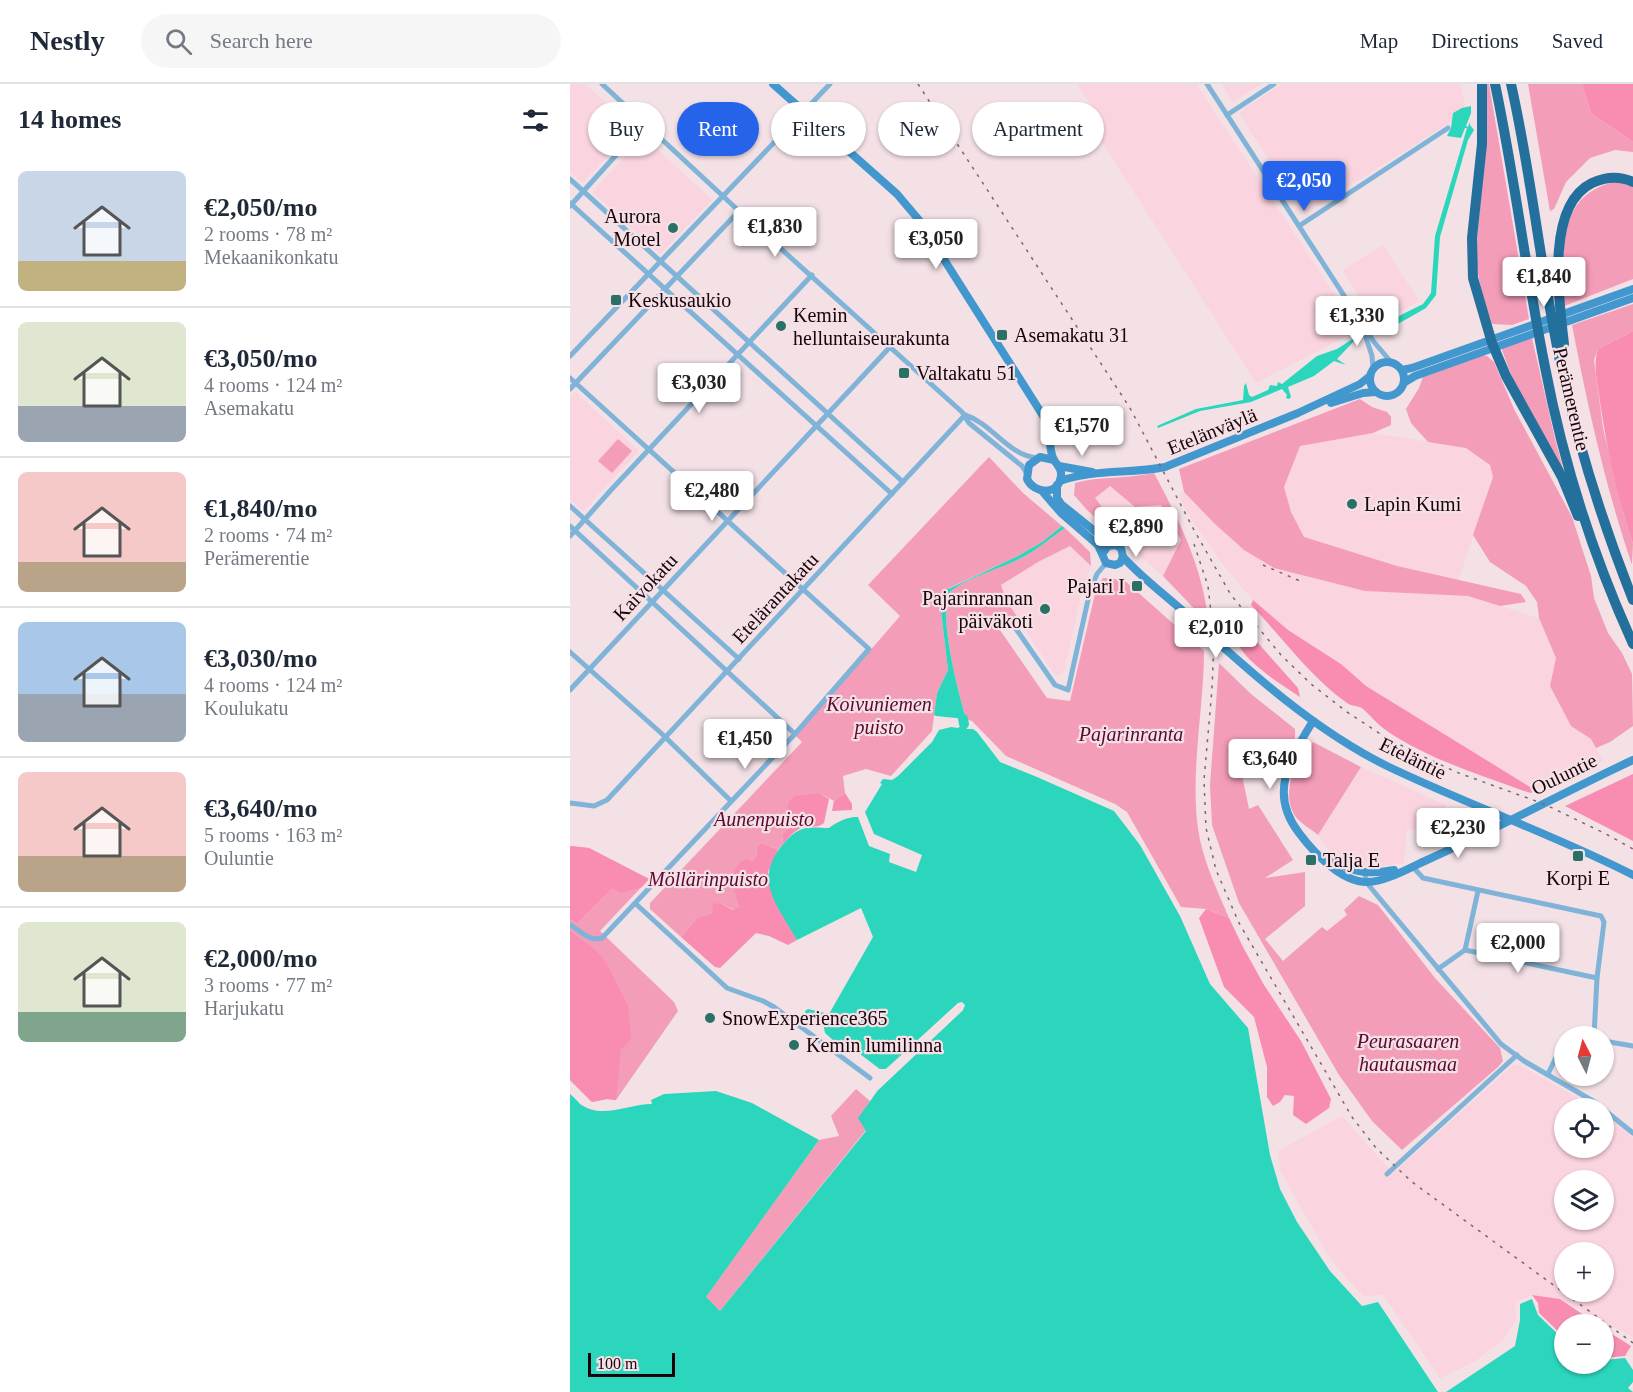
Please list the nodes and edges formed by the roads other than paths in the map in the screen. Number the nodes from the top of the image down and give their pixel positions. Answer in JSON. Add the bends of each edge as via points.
{"nodes":[{"id":1,"x":602,"y":84,"type":"edge"},
{"id":2,"x":773,"y":84,"type":"edge"},
{"id":3,"x":830,"y":84,"type":"edge"},
{"id":4,"x":1207,"y":84,"type":"edge"},
{"id":5,"x":1274,"y":84,"type":"edge"},
{"id":6,"x":1482,"y":84,"type":"edge"},
{"id":7,"x":1496,"y":84,"type":"edge"},
{"id":8,"x":1511,"y":84,"type":"edge"},
{"id":9,"x":622,"y":102,"type":"edge"},
{"id":10,"x":793,"y":102,"type":"edge"},
{"id":11,"x":812,"y":102,"type":"edge"},
{"id":12,"x":1227,"y":115,"type":"junction"},
{"id":13,"x":1448,"y":128,"type":"dead end"},
{"id":14,"x":665,"y":141,"type":"edge"},
{"id":15,"x":771,"y":145,"type":"edge"},
{"id":16,"x":615,"y":156,"type":"edge"},
{"id":17,"x":854,"y":156,"type":"edge"},
{"id":18,"x":570,"y":179,"type":"edge"},
{"id":19,"x":1633,"y":182,"type":"edge"},
{"id":20,"x":583,"y":192,"type":"junction"},
{"id":21,"x":724,"y":196,"type":"junction"},
{"id":22,"x":571,"y":205,"type":"edge"},
{"id":23,"x":738,"y":211,"type":"junction"},
{"id":24,"x":1299,"y":226,"type":"junction"},
{"id":25,"x":660,"y":261,"type":"junction"},
{"id":26,"x":648,"y":275,"type":"junction"},
{"id":27,"x":812,"y":275,"type":"junction"},
{"id":28,"x":677,"y":276,"type":"junction"},
{"id":29,"x":664,"y":289,"type":"junction"},
{"id":30,"x":1633,"y":289,"type":"edge"},
{"id":31,"x":1633,"y":298,"type":"edge"},
{"id":32,"x":1584,"y":312,"type":"junction"},
{"id":33,"x":1360,"y":321,"type":"junction"},
{"id":34,"x":750,"y":342,"type":"junction"},
{"id":35,"x":1493,"y":344,"type":"junction"},
{"id":36,"x":890,"y":347,"type":"junction"},
{"id":37,"x":570,"y":356,"type":"edge"},
{"id":38,"x":737,"y":356,"type":"junction"},
{"id":39,"x":1391,"y":362,"type":"junction"},
{"id":40,"x":1402,"y":370,"type":"junction"},
{"id":41,"x":1371,"y":372,"type":"junction"},
{"id":42,"x":570,"y":378,"type":"edge"},
{"id":43,"x":1405,"y":382,"type":"junction"},
{"id":44,"x":576,"y":383,"type":"junction"},
{"id":45,"x":570,"y":389,"type":"edge"},
{"id":46,"x":1376,"y":392,"type":"junction"},
{"id":47,"x":1298,"y":413,"type":"junction"},
{"id":48,"x":828,"y":414,"type":"junction"},
{"id":49,"x":965,"y":415,"type":"junction"},
{"id":50,"x":1575,"y":424,"type":"junction"},
{"id":51,"x":817,"y":426,"type":"junction"},
{"id":52,"x":1050,"y":448,"type":"junction"},
{"id":53,"x":650,"y":450,"type":"junction"},
{"id":54,"x":1040,"y":458,"type":"junction"},
{"id":55,"x":1057,"y":463,"type":"junction"},
{"id":56,"x":1100,"y":473,"type":"junction"},
{"id":57,"x":1027,"y":474,"type":"junction"},
{"id":58,"x":903,"y":482,"type":"junction"},
{"id":59,"x":1058,"y":483,"type":"junction"},
{"id":60,"x":1042,"y":491,"type":"junction"},
{"id":61,"x":892,"y":494,"type":"junction"},
{"id":62,"x":570,"y":506,"type":"edge"},
{"id":63,"x":585,"y":519,"type":"junction"},
{"id":64,"x":728,"y":520,"type":"junction"},
{"id":65,"x":572,"y":529,"type":"edge"},
{"id":66,"x":570,"y":536,"type":"edge"},
{"id":67,"x":1112,"y":544,"type":"junction"},
{"id":68,"x":1103,"y":553,"type":"junction"},
{"id":69,"x":1124,"y":557,"type":"junction"},
{"id":70,"x":1598,"y":560,"type":"junction"},
{"id":71,"x":1111,"y":564,"type":"junction"},
{"id":72,"x":1138,"y":574,"type":"junction"},
{"id":73,"x":804,"y":589,"type":"junction"},
{"id":74,"x":663,"y":590,"type":"junction"},
{"id":75,"x":1633,"y":600,"type":"edge"},
{"id":76,"x":652,"y":602,"type":"junction"},
{"id":77,"x":1014,"y":626,"type":"dead end"},
{"id":78,"x":1633,"y":644,"type":"edge"},
{"id":79,"x":570,"y":652,"type":"edge"},
{"id":80,"x":739,"y":659,"type":"junction"},
{"id":81,"x":589,"y":670,"type":"junction"},
{"id":82,"x":728,"y":672,"type":"junction"},
{"id":83,"x":570,"y":690,"type":"edge"},
{"id":84,"x":1313,"y":721,"type":"junction"},
{"id":85,"x":795,"y":734,"type":"junction"},
{"id":86,"x":665,"y":738,"type":"junction"},
{"id":87,"x":1633,"y":759,"type":"edge"},
{"id":88,"x":731,"y":801,"type":"junction"},
{"id":89,"x":570,"y":803,"type":"edge"},
{"id":90,"x":1412,"y":866,"type":"junction"},
{"id":91,"x":1633,"y":875,"type":"edge"},
{"id":92,"x":1366,"y":878,"type":"junction"},
{"id":93,"x":1478,"y":891,"type":"junction"},
{"id":94,"x":636,"y":904,"type":"junction"},
{"id":95,"x":570,"y":925,"type":"edge"},
{"id":96,"x":1465,"y":950,"type":"junction"},
{"id":97,"x":1438,"y":969,"type":"junction"},
{"id":98,"x":1597,"y":978,"type":"junction"},
{"id":99,"x":1595,"y":1026,"type":"edge"},
{"id":100,"x":1614,"y":1043,"type":"edge"},
{"id":101,"x":1633,"y":1046,"type":"edge"},
{"id":102,"x":1517,"y":1055,"type":"junction"},
{"id":103,"x":1554,"y":1061,"type":"edge"},
{"id":104,"x":1548,"y":1074,"type":"junction"},
{"id":105,"x":870,"y":1078,"type":"dead end"},
{"id":106,"x":1633,"y":1133,"type":"edge"},
{"id":107,"x":1387,"y":1174,"type":"dead end"}],
"edges":[{"from":1,"to":9,"type":"street"},
{"from":2,"to":10,"type":"main road"},
{"from":3,"to":11,"type":"street"},
{"from":4,"to":12,"type":"street"},
{"from":5,"to":12,"type":"street"},
{"from":6,"to":35,"type":"highway","via":[[1483,128],[1472,263],[1478,299]]},
{"from":7,"to":70,"type":"highway","name":"Perämerentie","via":[[1545,367]]},
{"from":8,"to":50,"type":"highway","name":"Perämerentie","via":[[1560,364]]},
{"from":12,"to":24,"type":"street"},
{"from":13,"to":24,"type":"street"},
{"from":14,"to":21,"type":"street"},
{"from":15,"to":21,"type":"street"},
{"from":16,"to":20,"type":"street"},
{"from":17,"to":52,"type":"main road","via":[[897,194],[919,220],[1047,422]]},
{"from":18,"to":20,"type":"street"},
{"from":19,"to":50,"type":"highway","via":[[1612,178],[1587,186],[1565,217],[1559,253],[1560,304]]},
{"from":20,"to":22,"type":"street"},
{"from":20,"to":25,"type":"street"},
{"from":21,"to":23,"type":"street"},
{"from":21,"to":25,"type":"street"},
{"from":22,"to":26,"type":"street"},
{"from":23,"to":27,"type":"street"},
{"from":23,"to":28,"type":"street"},
{"from":24,"to":33,"type":"street"},
{"from":25,"to":26,"type":"street"},
{"from":25,"to":28,"type":"street"},
{"from":26,"to":29,"type":"street"},
{"from":26,"to":37,"type":"street"},
{"from":27,"to":34,"type":"street"},
{"from":27,"to":36,"type":"street"},
{"from":28,"to":29,"type":"street"},
{"from":28,"to":34,"type":"street"},
{"from":29,"to":38,"type":"street"},
{"from":29,"to":44,"type":"street"},
{"from":30,"to":32,"type":"main road"},
{"from":31,"to":32,"type":"main road"},
{"from":32,"to":35,"type":"main road"},
{"from":33,"to":39,"type":"street"},
{"from":33,"to":41,"type":"street","via":[[1372,356]]},
{"from":34,"to":38,"type":"street"},
{"from":34,"to":48,"type":"street"},
{"from":35,"to":40,"type":"main road"},
{"from":35,"to":43,"type":"main road"},
{"from":35,"to":70,"type":"highway","via":[[1506,376],[1562,477]]},
{"from":36,"to":48,"type":"street","name":"Kaivokatu"},
{"from":36,"to":49,"type":"street"},
{"from":38,"to":51,"type":"street"},
{"from":38,"to":53,"type":"street"},
{"from":39,"to":40,"type":"main road"},
{"from":39,"to":41,"type":"main road","via":[[1378,364]]},
{"from":40,"to":43,"type":"main road"},
{"from":41,"to":46,"type":"main road","via":[[1371,385]]},
{"from":41,"to":47,"type":"main road","name":"Etelänväylä","via":[[1360,384]]},
{"from":42,"to":44,"type":"street"},
{"from":43,"to":46,"type":"main road","via":[[1393,396]]},
{"from":44,"to":45,"type":"street"},
{"from":44,"to":53,"type":"street"},
{"from":46,"to":47,"type":"main road","name":"Etelänväylä"},
{"from":47,"to":56,"type":"main road","name":"Etelänväylä","via":[[1165,467]]},
{"from":48,"to":51,"type":"street","name":"Kaivokatu"},
{"from":48,"to":58,"type":"street"},
{"from":49,"to":54,"type":"street","via":[[1009,448],[1024,456]]},
{"from":49,"to":57,"type":"street","via":[[969,423]]},
{"from":49,"to":58,"type":"street","name":"Etelärantakatu"},
{"from":50,"to":75,"type":"highway","name":"Perämerentie","via":[[1608,535]]},
{"from":51,"to":61,"type":"street"},
{"from":51,"to":64,"type":"street","name":"Kaivokatu"},
{"from":52,"to":54,"type":"main road"},
{"from":52,"to":55,"type":"main road"},
{"from":53,"to":63,"type":"street"},
{"from":53,"to":64,"type":"street"},
{"from":54,"to":55,"type":"main road"},
{"from":54,"to":57,"type":"main road","via":[[1029,465]]},
{"from":55,"to":56,"type":"main road","name":"Etelänväylä"},
{"from":55,"to":59,"type":"main road","via":[[1061,476]]},
{"from":56,"to":59,"type":"main road","name":"Etelänväylä"},
{"from":57,"to":60,"type":"main road","via":[[1033,487]]},
{"from":58,"to":61,"type":"street","name":"Etelärantakatu"},
{"from":59,"to":60,"type":"main road","via":[[1053,489]]},
{"from":59,"to":67,"type":"main road","via":[[1057,498],[1061,504]]},
{"from":60,"to":68,"type":"main road"},
{"from":61,"to":73,"type":"street","name":"Etelärantakatu"},
{"from":62,"to":63,"type":"street"},
{"from":63,"to":65,"type":"street"},
{"from":63,"to":74,"type":"street"},
{"from":64,"to":73,"type":"street"},
{"from":64,"to":74,"type":"street","name":"Kaivokatu"},
{"from":65,"to":66,"type":"street"},
{"from":65,"to":76,"type":"street"},
{"from":67,"to":68,"type":"main road"},
{"from":67,"to":69,"type":"main road","via":[[1121,548]]},
{"from":68,"to":71,"type":"main road"},
{"from":69,"to":71,"type":"main road","via":[[1120,563]]},
{"from":69,"to":72,"type":"main road"},
{"from":70,"to":78,"type":"highway","name":"Perämerentie"},
{"from":71,"to":72,"type":"main road"},
{"from":71,"to":77,"type":"street","via":[[1097,574],[1090,591],[1068,690],[1055,685]]},
{"from":72,"to":84,"type":"main road","name":"Eteläntie"},
{"from":73,"to":80,"type":"street","name":"Etelärantakatu"},
{"from":73,"to":85,"type":"street","via":[[869,649]]},
{"from":74,"to":76,"type":"street","name":"Kaivokatu"},
{"from":74,"to":80,"type":"street"},
{"from":76,"to":81,"type":"street","name":"Kaivokatu"},
{"from":76,"to":82,"type":"street"},
{"from":79,"to":81,"type":"street"},
{"from":80,"to":82,"type":"street","name":"Etelärantakatu"},
{"from":81,"to":83,"type":"street","name":"Kaivokatu"},
{"from":81,"to":86,"type":"street"},
{"from":82,"to":85,"type":"street"},
{"from":82,"to":86,"type":"street","name":"Etelärantakatu"},
{"from":84,"to":91,"type":"main road","name":"Eteläntie","via":[[1386,765]]},
{"from":84,"to":92,"type":"main road","via":[[1286,776],[1285,806],[1296,829],[1328,864],[1351,879]]},
{"from":85,"to":88,"type":"street"},
{"from":86,"to":88,"type":"street"},
{"from":86,"to":89,"type":"street","name":"Etelärantakatu","via":[[607,800],[594,806]]},
{"from":87,"to":90,"type":"main road","name":"Ouluntie"},
{"from":88,"to":94,"type":"street"},
{"from":90,"to":92,"type":"main road","name":"Ouluntie","via":[[1381,880]]},
{"from":90,"to":93,"type":"street","via":[[1423,878]]},
{"from":92,"to":97,"type":"street"},
{"from":93,"to":96,"type":"street"},
{"from":93,"to":98,"type":"street","via":[[1600,916],[1604,922]]},
{"from":94,"to":95,"type":"street","via":[[602,938],[588,938]]},
{"from":94,"to":105,"type":"street","via":[[727,988],[763,1001]]},
{"from":96,"to":97,"type":"street"},
{"from":96,"to":98,"type":"street"},
{"from":97,"to":102,"type":"street","via":[[1501,1044]]},
{"from":98,"to":99,"type":"street"},
{"from":100,"to":101,"type":"street"},
{"from":102,"to":104,"type":"street"},
{"from":102,"to":107,"type":"street"},
{"from":103,"to":104,"type":"street"},
{"from":104,"to":106,"type":"street","via":[[1607,1110]]}]}
